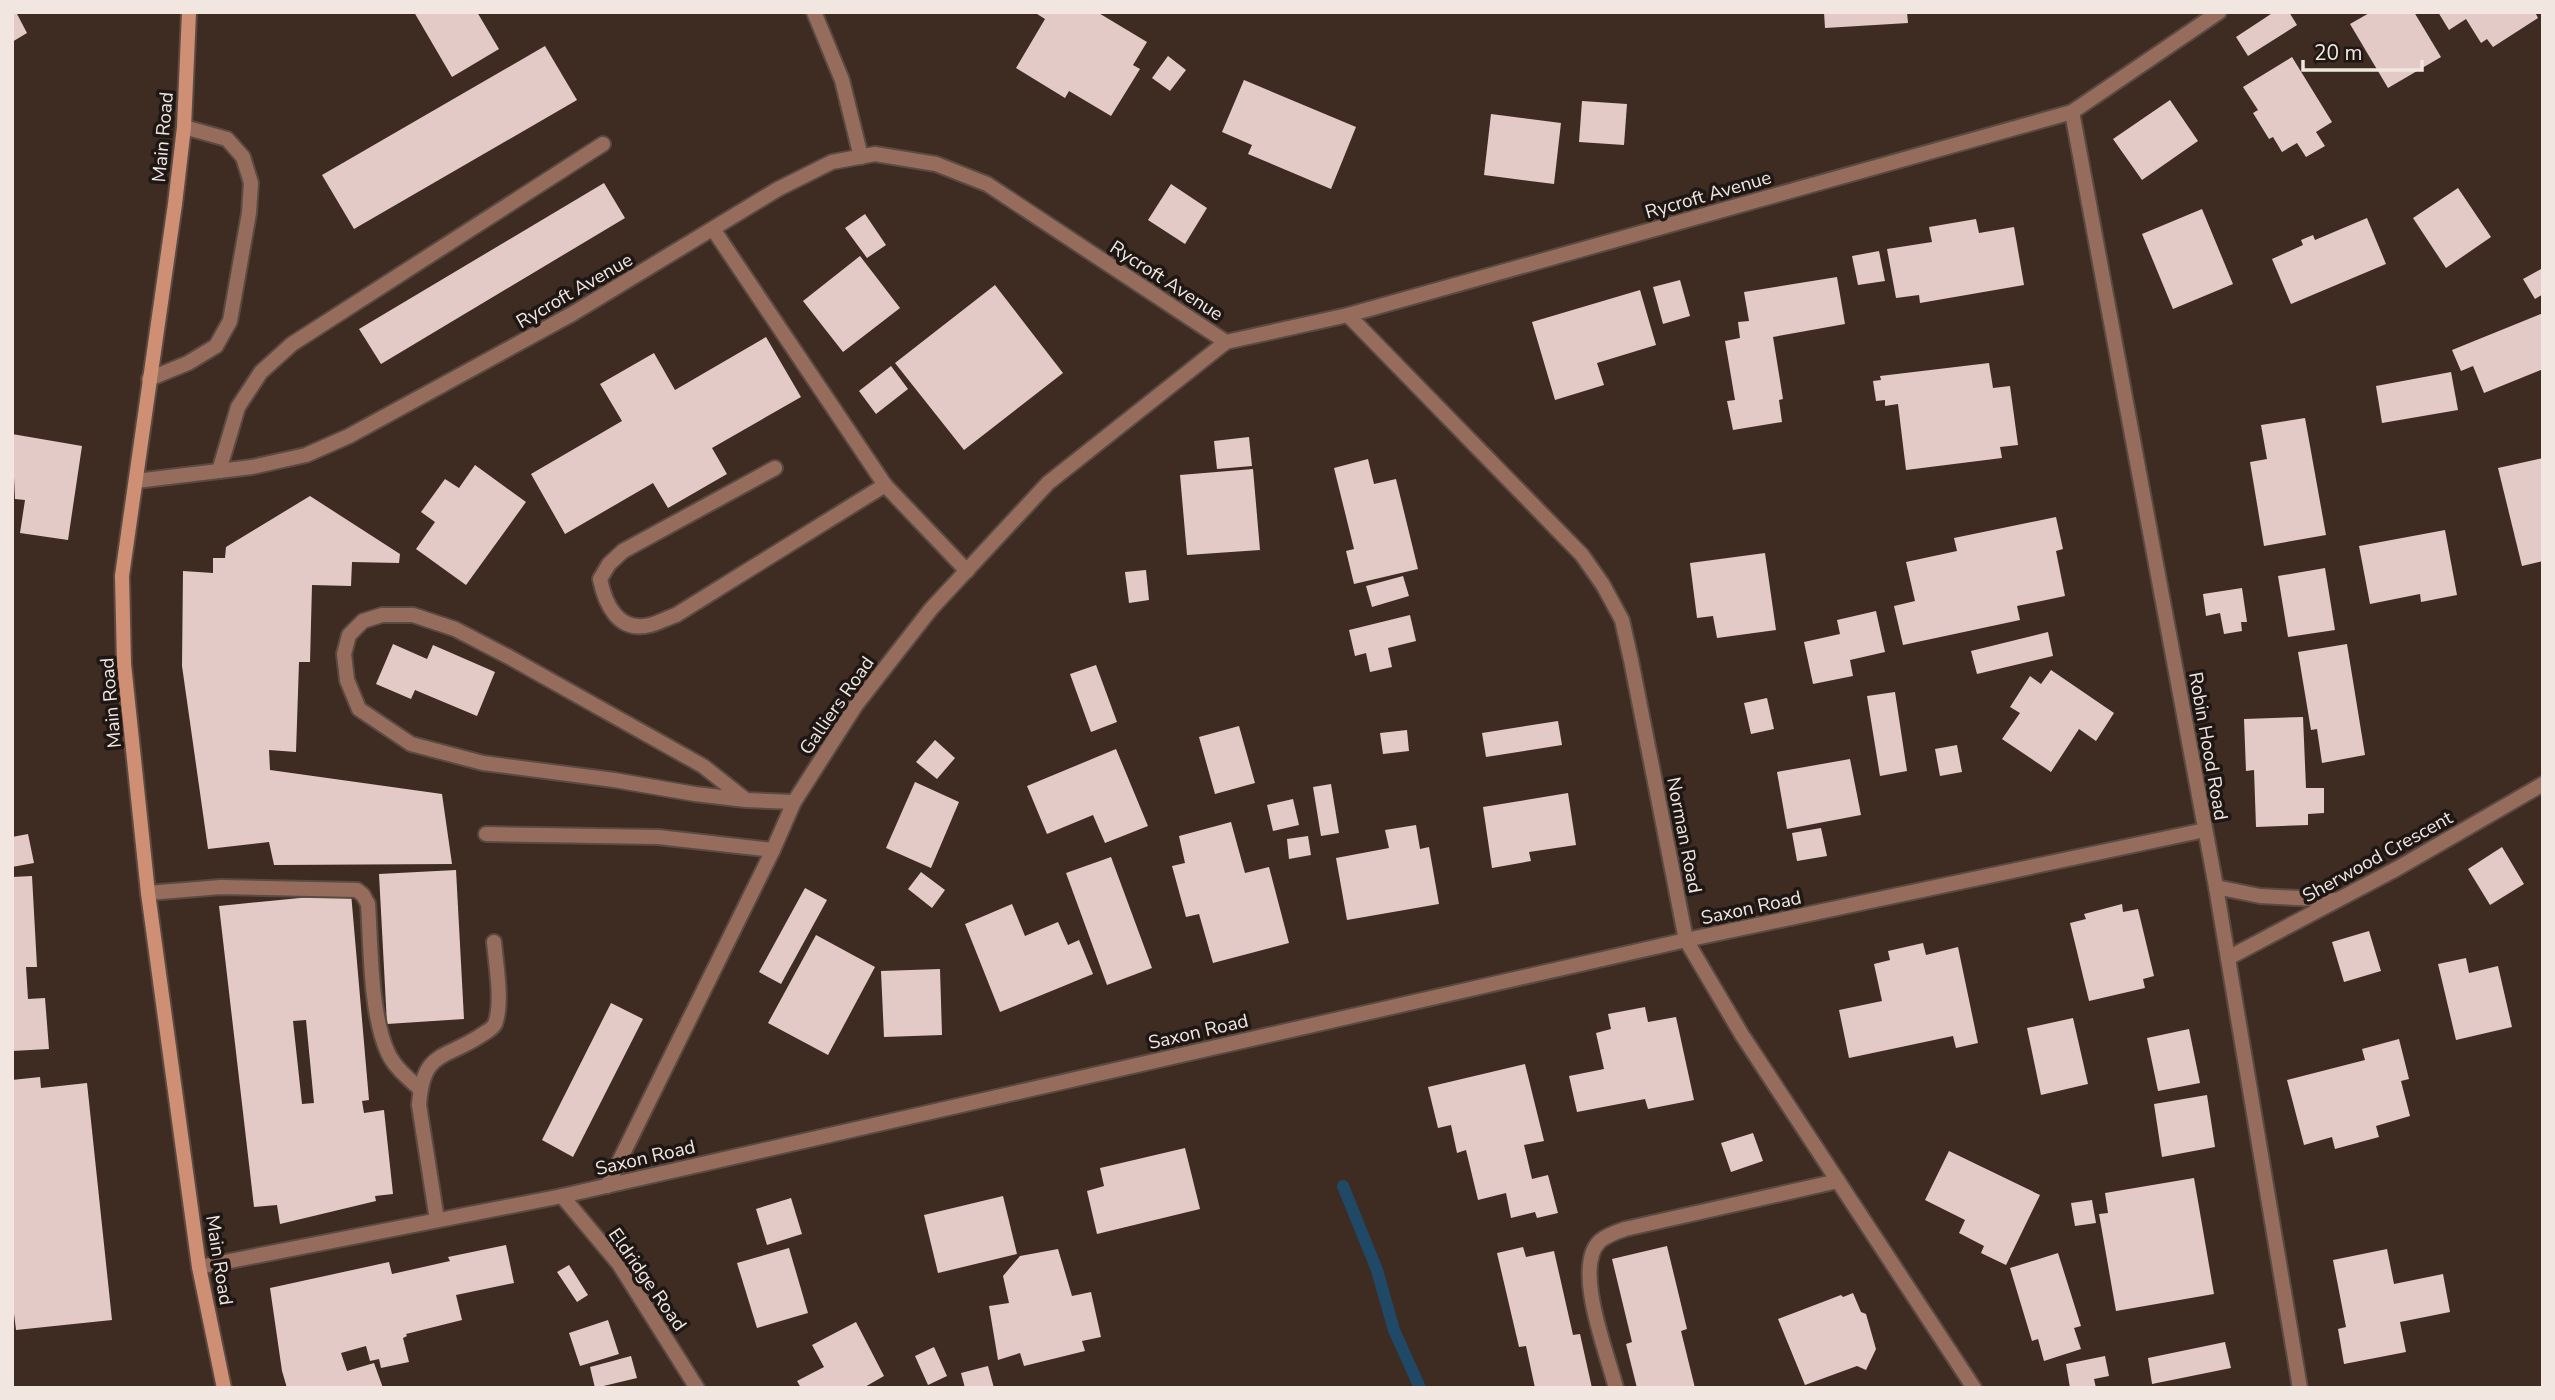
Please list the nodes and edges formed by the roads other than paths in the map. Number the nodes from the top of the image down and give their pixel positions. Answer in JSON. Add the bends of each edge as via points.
{"nodes":[{"id":1,"x":189,"y":12,"type":"edge"},
{"id":2,"x":814,"y":12,"type":"edge"},
{"id":3,"x":2218,"y":12,"type":"edge"},
{"id":4,"x":2072,"y":112,"type":"junction"},
{"id":5,"x":184,"y":127,"type":"junction"},
{"id":6,"x":603,"y":144,"type":"dead end"},
{"id":7,"x":861,"y":157,"type":"junction"},
{"id":8,"x":713,"y":229,"type":"junction"},
{"id":9,"x":1348,"y":315,"type":"junction"},
{"id":10,"x":1226,"y":342,"type":"junction"},
{"id":11,"x":149,"y":379,"type":"junction"},
{"id":12,"x":775,"y":468,"type":"dead end"},
{"id":13,"x":219,"y":471,"type":"junction"},
{"id":14,"x":136,"y":481,"type":"junction"},
{"id":15,"x":885,"y":485,"type":"junction"},
{"id":16,"x":967,"y":571,"type":"junction"},
{"id":17,"x":2543,"y":784,"type":"edge"},
{"id":18,"x":746,"y":800,"type":"junction"},
{"id":19,"x":793,"y":802,"type":"junction"},
{"id":20,"x":2205,"y":830,"type":"junction"},
{"id":21,"x":486,"y":834,"type":"dead end"},
{"id":22,"x":773,"y":850,"type":"junction"},
{"id":23,"x":2216,"y":887,"type":"junction"},
{"id":24,"x":148,"y":893,"type":"junction"},
{"id":25,"x":2338,"y":900,"type":"junction"},
{"id":26,"x":1686,"y":940,"type":"junction"},
{"id":27,"x":494,"y":942,"type":"dead end"},
{"id":28,"x":2228,"y":958,"type":"junction"},
{"id":29,"x":420,"y":1090,"type":"junction"},
{"id":30,"x":1838,"y":1181,"type":"junction"},
{"id":31,"x":607,"y":1186,"type":"junction"},
{"id":32,"x":562,"y":1196,"type":"junction"},
{"id":33,"x":437,"y":1220,"type":"junction"},
{"id":34,"x":199,"y":1267,"type":"junction"},
{"id":35,"x":224,"y":1388,"type":"edge"},
{"id":36,"x":697,"y":1388,"type":"edge"},
{"id":37,"x":1616,"y":1388,"type":"edge"},
{"id":38,"x":1974,"y":1388,"type":"edge"},
{"id":39,"x":2300,"y":1388,"type":"edge"}],
"edges":[{"from":1,"to":5,"type":"main road","name":"Main Road"},
{"from":2,"to":7,"type":"street","via":[[842,80]]},
{"from":3,"to":4,"type":"street","name":"Rycroft Avenue"},
{"from":4,"to":9,"type":"street","name":"Rycroft Avenue"},
{"from":4,"to":20,"type":"street","name":"Robin Hood Road"},
{"from":5,"to":11,"type":"main road","name":"Main Road"},
{"from":5,"to":11,"type":"street","via":[[227,139],[243,157],[251,183],[249,213],[230,321],[216,346]]},
{"from":6,"to":13,"type":"street","via":[[292,344],[261,372],[238,407]]},
{"from":7,"to":8,"type":"street","name":"Rycroft Avenue","via":[[832,162]]},
{"from":7,"to":10,"type":"street","name":"Rycroft Avenue","via":[[898,156],[936,164],[987,184]]},
{"from":8,"to":13,"type":"street","name":"Rycroft Avenue","via":[[572,314],[349,436],[306,455]]},
{"from":8,"to":15,"type":"street"},
{"from":9,"to":10,"type":"street","name":"Rycroft Avenue"},
{"from":9,"to":26,"type":"street","name":"Norman Road","via":[[1573,545],[1622,620]]},
{"from":10,"to":16,"type":"street","name":"Galliers Road","via":[[1048,483]]},
{"from":11,"to":14,"type":"main road","name":"Main Road"},
{"from":12,"to":15,"type":"street","via":[[623,551],[600,579],[612,614],[630,625],[647,626],[676,615]]},
{"from":13,"to":14,"type":"street","name":"Rycroft Avenue"},
{"from":14,"to":24,"type":"main road","name":"Main Road","via":[[122,576],[124,664]]},
{"from":15,"to":16,"type":"street"},
{"from":16,"to":19,"type":"street","name":"Galliers Road","via":[[856,705]]},
{"from":17,"to":25,"type":"street","name":"Sherwood Crescent"},
{"from":18,"to":18,"type":"street","via":[[483,763],[411,744],[359,709],[346,680],[344,654],[349,635],[363,621],[382,615],[412,615],[455,629],[703,766]]},
{"from":18,"to":19,"type":"street"},
{"from":19,"to":22,"type":"street","name":"Galliers Road"},
{"from":20,"to":23,"type":"street","name":"Robin Hood Road"},
{"from":20,"to":26,"type":"street","name":"Saxon Road"},
{"from":21,"to":22,"type":"street","via":[[658,837]]},
{"from":22,"to":31,"type":"street","name":"Galliers Road"},
{"from":23,"to":25,"type":"street","via":[[2260,896]]},
{"from":23,"to":28,"type":"street","name":"Robin Hood Road"},
{"from":24,"to":29,"type":"street","via":[[221,887],[357,890],[368,904],[379,1027],[389,1055]]},
{"from":24,"to":34,"type":"main road","name":"Main Road"},
{"from":25,"to":28,"type":"street","name":"Sherwood Crescent"},
{"from":26,"to":30,"type":"street","name":"Norman Road"},
{"from":26,"to":31,"type":"street","name":"Saxon Road"},
{"from":27,"to":29,"type":"street","via":[[499,1011],[494,1027],[435,1058]]},
{"from":28,"to":39,"type":"street","name":"Robin Hood Road"},
{"from":29,"to":33,"type":"street"},
{"from":30,"to":37,"type":"street","via":[[1625,1229],[1599,1241],[1593,1251],[1589,1287]]},
{"from":30,"to":38,"type":"street","name":"Norman Road"},
{"from":31,"to":32,"type":"street","name":"Saxon Road"},
{"from":32,"to":33,"type":"street","name":"Saxon Road"},
{"from":32,"to":36,"type":"street","name":"Eldridge Road","via":[[618,1264]]},
{"from":33,"to":34,"type":"street","name":"Saxon Road"},
{"from":34,"to":35,"type":"main road","name":"Main Road"}]}
